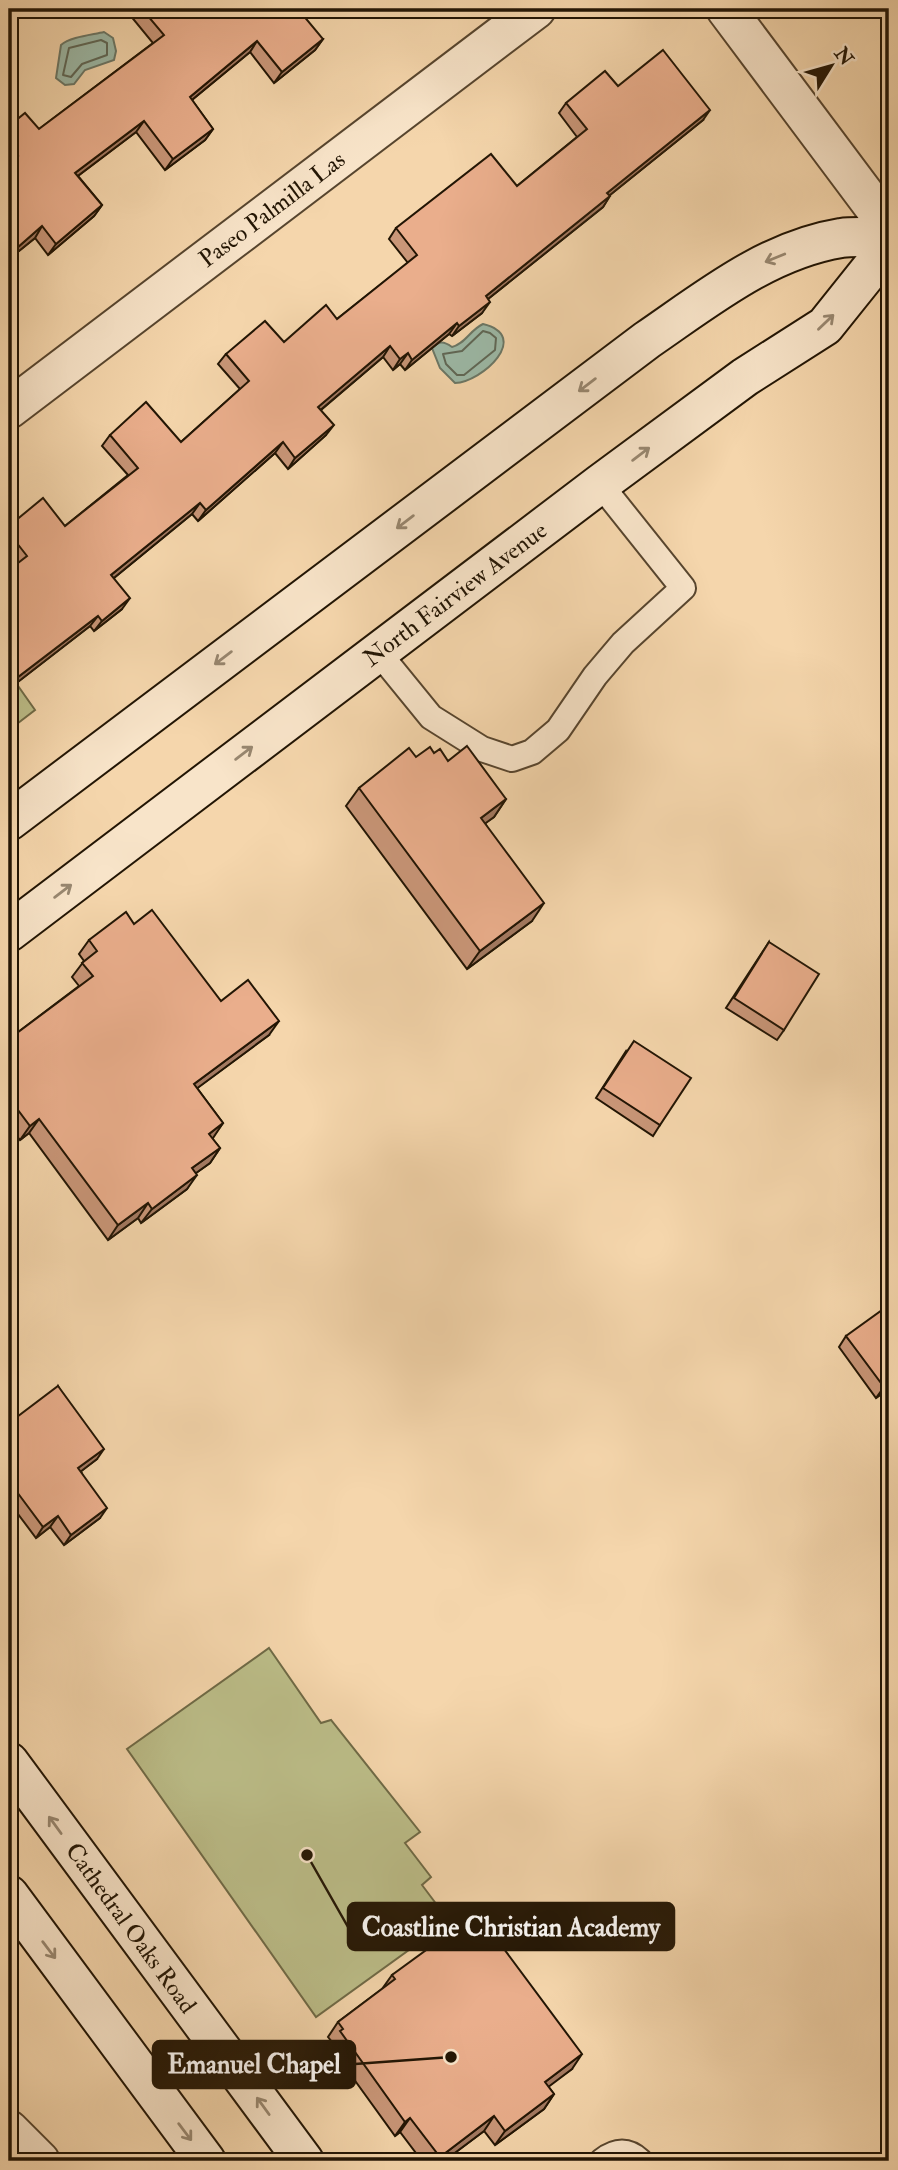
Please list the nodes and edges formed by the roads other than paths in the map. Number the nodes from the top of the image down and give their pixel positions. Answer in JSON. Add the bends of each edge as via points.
{"nodes":[{"id":1,"x":536,"y":9,"type":"edge"},
{"id":2,"x":726,"y":9,"type":"edge"},
{"id":3,"x":889,"y":228,"type":"edge"},
{"id":4,"x":889,"y":237,"type":"edge"},
{"id":5,"x":889,"y":246,"type":"edge"},
{"id":6,"x":9,"y":409,"type":"edge"},
{"id":7,"x":600,"y":484,"type":"junction"},
{"id":8,"x":378,"y":652,"type":"junction"},
{"id":9,"x":9,"y":821,"type":"edge"},
{"id":10,"x":9,"y":932,"type":"edge"},
{"id":11,"x":9,"y":1762,"type":"edge"},
{"id":12,"x":9,"y":1895,"type":"edge"},
{"id":13,"x":9,"y":2130,"type":"edge"},
{"id":14,"x":40,"y":2161,"type":"edge"},
{"id":15,"x":206,"y":2161,"type":"edge"},
{"id":16,"x":303,"y":2161,"type":"edge"},
{"id":17,"x":602,"y":2161,"type":"edge"},
{"id":18,"x":640,"y":2161,"type":"edge"}],
"edges":[{"from":1,"to":6,"type":"street","name":"Paseo Palmilla Las"},
{"from":2,"to":3,"type":"street"},
{"from":4,"to":9,"type":"street","one_way":true,"via":[[841,238],[772,258],[706,299]]},
{"from":7,"to":5,"type":"street","name":"North Fairview Avenue","one_way":true,"via":[[745,377],[825,326]]},
{"from":7,"to":8,"type":"street","name":"North Fairview Avenue"},
{"from":7,"to":8,"type":"lane","via":[[683,588],[623,643],[558,730],[531,752],[512,759],[482,749],[431,717]]},
{"from":10,"to":8,"type":"street","name":"North Fairview Avenue","one_way":true},
{"from":16,"to":11,"type":"street","name":"Cathedral Oaks Road","one_way":true},
{"from":12,"to":15,"type":"street","one_way":true},
{"from":13,"to":14,"type":"street"},
{"from":17,"to":18,"type":"lane","via":[[624,2152]]}]}
